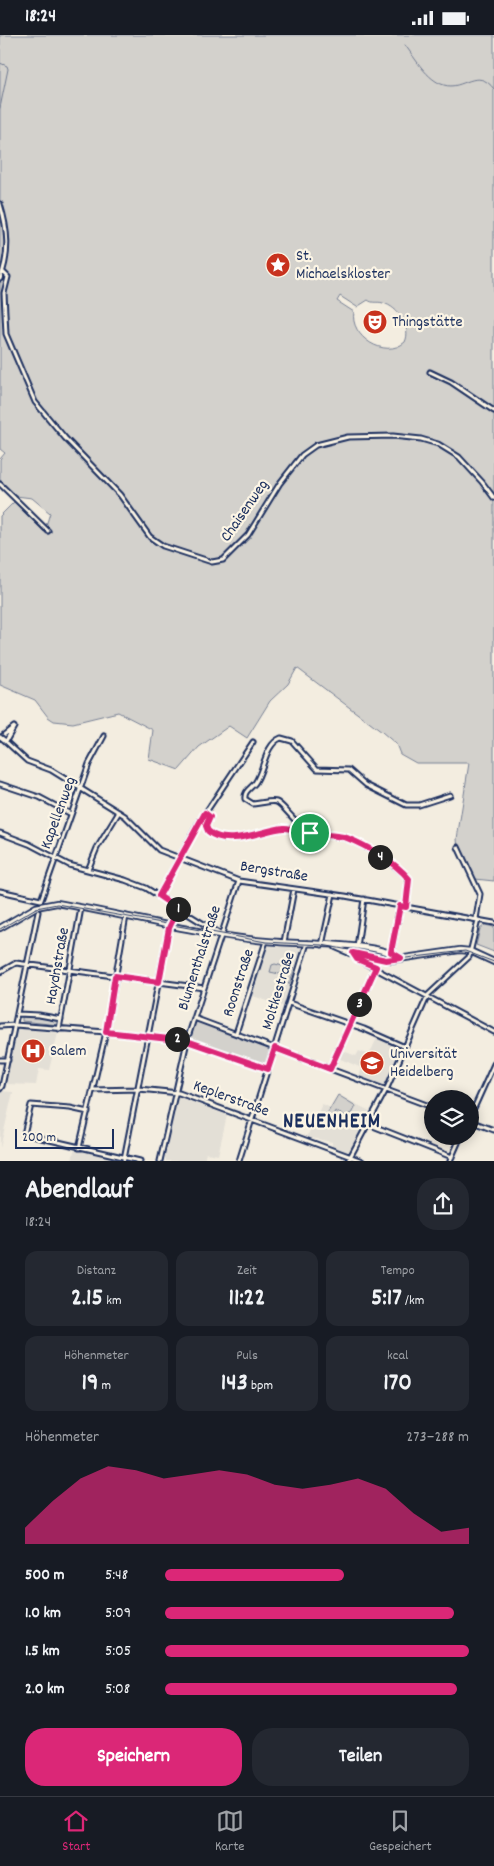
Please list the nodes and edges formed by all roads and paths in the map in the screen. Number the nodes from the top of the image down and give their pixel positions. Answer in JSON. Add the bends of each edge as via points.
{"nodes":[{"id":1,"x":0,"y":204,"type":"edge"},
{"id":2,"x":3,"y":272,"type":"junction"},
{"id":3,"x":0,"y":279,"type":"edge"},
{"id":4,"x":430,"y":372,"type":"dead end"},
{"id":5,"x":494,"y":411,"type":"edge"},
{"id":6,"x":0,"y":484,"type":"edge"},
{"id":7,"x":494,"y":498,"type":"edge"},
{"id":8,"x":48,"y":531,"type":"dead end"},
{"id":9,"x":104,"y":736,"type":"dead end"},
{"id":10,"x":2,"y":739,"type":"edge"},
{"id":11,"x":253,"y":742,"type":"dead end"},
{"id":12,"x":0,"y":784,"type":"edge"},
{"id":13,"x":81,"y":789,"type":"junction"},
{"id":14,"x":450,"y":795,"type":"dead end"},
{"id":15,"x":119,"y":812,"type":"junction"},
{"id":16,"x":205,"y":813,"type":"junction"},
{"id":17,"x":71,"y":814,"type":"junction"},
{"id":18,"x":0,"y":833,"type":"edge"},
{"id":19,"x":310,"y":833,"type":"junction"},
{"id":20,"x":458,"y":847,"type":"dead end"},
{"id":21,"x":181,"y":858,"type":"junction"},
{"id":22,"x":55,"y":859,"type":"junction"},
{"id":23,"x":88,"y":870,"type":"junction"},
{"id":24,"x":239,"y":881,"type":"junction"},
{"id":25,"x":294,"y":889,"type":"junction"},
{"id":26,"x":0,"y":891,"type":"edge"},
{"id":27,"x":333,"y":894,"type":"junction"},
{"id":28,"x":159,"y":896,"type":"junction"},
{"id":29,"x":364,"y":899,"type":"junction"},
{"id":30,"x":42,"y":902,"type":"junction"},
{"id":31,"x":400,"y":906,"type":"junction"},
{"id":32,"x":81,"y":907,"type":"junction"},
{"id":33,"x":406,"y":907,"type":"junction"},
{"id":34,"x":178,"y":909,"type":"junction"},
{"id":35,"x":38,"y":912,"type":"dead end"},
{"id":36,"x":126,"y":916,"type":"junction"},
{"id":37,"x":477,"y":920,"type":"junction"},
{"id":38,"x":494,"y":923,"type":"edge"},
{"id":39,"x":170,"y":924,"type":"junction"},
{"id":40,"x":0,"y":928,"type":"edge"},
{"id":41,"x":220,"y":934,"type":"junction"},
{"id":42,"x":266,"y":941,"type":"junction"},
{"id":43,"x":284,"y":942,"type":"junction"},
{"id":44,"x":307,"y":943,"type":"junction"},
{"id":45,"x":322,"y":945,"type":"junction"},
{"id":46,"x":334,"y":946,"type":"junction"},
{"id":47,"x":357,"y":947,"type":"junction"},
{"id":48,"x":470,"y":951,"type":"junction"},
{"id":49,"x":353,"y":953,"type":"junction"},
{"id":50,"x":392,"y":954,"type":"junction"},
{"id":51,"x":401,"y":958,"type":"junction"},
{"id":52,"x":494,"y":962,"type":"edge"},
{"id":53,"x":28,"y":965,"type":"junction"},
{"id":54,"x":376,"y":967,"type":"junction"},
{"id":55,"x":70,"y":970,"type":"junction"},
{"id":56,"x":0,"y":972,"type":"edge"},
{"id":57,"x":115,"y":976,"type":"junction"},
{"id":58,"x":159,"y":982,"type":"junction"},
{"id":59,"x":204,"y":988,"type":"junction"},
{"id":60,"x":428,"y":995,"type":"junction"},
{"id":61,"x":289,"y":1003,"type":"junction"},
{"id":62,"x":18,"y":1014,"type":"junction"},
{"id":63,"x":194,"y":1017,"type":"junction"},
{"id":64,"x":61,"y":1019,"type":"junction"},
{"id":65,"x":15,"y":1025,"type":"junction"},
{"id":66,"x":350,"y":1025,"type":"junction"},
{"id":67,"x":0,"y":1026,"type":"edge"},
{"id":68,"x":59,"y":1029,"type":"junction"},
{"id":69,"x":106,"y":1032,"type":"junction"},
{"id":70,"x":494,"y":1032,"type":"edge"},
{"id":71,"x":236,"y":1033,"type":"junction"},
{"id":72,"x":148,"y":1036,"type":"junction"},
{"id":73,"x":187,"y":1041,"type":"junction"},
{"id":74,"x":405,"y":1047,"type":"junction"},
{"id":75,"x":275,"y":1048,"type":"junction"},
{"id":76,"x":0,"y":1059,"type":"edge"},
{"id":77,"x":8,"y":1060,"type":"junction"},
{"id":78,"x":494,"y":1064,"type":"edge"},
{"id":79,"x":268,"y":1069,"type":"junction"},
{"id":80,"x":330,"y":1069,"type":"junction"},
{"id":81,"x":1,"y":1089,"type":"edge"},
{"id":82,"x":139,"y":1089,"type":"junction"},
{"id":83,"x":92,"y":1090,"type":"junction"},
{"id":84,"x":386,"y":1090,"type":"junction"},
{"id":85,"x":177,"y":1093,"type":"junction"},
{"id":86,"x":479,"y":1097,"type":"edge"},
{"id":87,"x":424,"y":1104,"type":"edge"},
{"id":88,"x":88,"y":1112,"type":"junction"},
{"id":89,"x":253,"y":1121,"type":"junction"},
{"id":90,"x":368,"y":1124,"type":"junction"},
{"id":91,"x":479,"y":1124,"type":"edge"},
{"id":92,"x":494,"y":1130,"type":"edge"},
{"id":93,"x":457,"y":1145,"type":"edge"},
{"id":94,"x":78,"y":1148,"type":"junction"},
{"id":95,"x":452,"y":1157,"type":"junction"},
{"id":96,"x":124,"y":1159,"type":"junction"},
{"id":97,"x":351,"y":1159,"type":"edge"},
{"id":98,"x":140,"y":1161,"type":"edge"},
{"id":99,"x":160,"y":1161,"type":"edge"},
{"id":100,"x":239,"y":1161,"type":"edge"},
{"id":101,"x":362,"y":1161,"type":"edge"},
{"id":102,"x":450,"y":1161,"type":"edge"}],
"edges":[{"from":1,"to":2,"type":"street","via":[[8,245]]},
{"from":2,"to":3,"type":"street"},
{"from":2,"to":7,"type":"street","name":"Chaisenweg","via":[[8,277],[4,293],[6,334],[35,402],[120,495],[150,537],[163,546],[212,562],[223,560],[248,535],[280,483],[302,455],[316,445],[348,437],[393,436],[421,439],[438,445],[458,457]]},
{"from":4,"to":5,"type":"street"},
{"from":6,"to":8,"type":"street"},
{"from":9,"to":13,"type":"street","name":"Kapellenweg","via":[[90,760]]},
{"from":10,"to":13,"type":"street","name":"Bergstraße","via":[[26,759]]},
{"from":11,"to":16,"type":"street"},
{"from":12,"to":17,"type":"street","via":[[38,797]]},
{"from":13,"to":15,"type":"street","name":"Bergstraße"},
{"from":13,"to":17,"type":"street","name":"Kapellenweg"},
{"from":14,"to":19,"type":"street","via":[[419,805],[404,805],[366,785],[349,770],[316,769],[292,741],[279,739],[272,744],[245,799],[252,804],[279,802],[295,821],[309,828]]},
{"from":15,"to":21,"type":"street","name":"Bergstraße","via":[[156,848]]},
{"from":15,"to":23,"type":"street"},
{"from":16,"to":19,"type":"street","via":[[210,817],[206,826],[208,831],[219,837],[245,837],[284,828],[305,835]]},
{"from":16,"to":21,"type":"street"},
{"from":17,"to":22,"type":"street","name":"Kapellenweg"},
{"from":18,"to":22,"type":"street"},
{"from":19,"to":33,"type":"street","via":[[346,838],[393,865],[410,880]]},
{"from":20,"to":37,"type":"street","via":[[480,894]]},
{"from":21,"to":24,"type":"street","name":"Bergstraße"},
{"from":21,"to":28,"type":"street"},
{"from":22,"to":23,"type":"street"},
{"from":22,"to":30,"type":"street","name":"Kapellenweg"},
{"from":23,"to":28,"type":"street","via":[[125,880]]},
{"from":24,"to":25,"type":"street","name":"Bergstraße"},
{"from":24,"to":41,"type":"street","name":"Blumenthalstraße"},
{"from":25,"to":27,"type":"street","name":"Bergstraße"},
{"from":25,"to":43,"type":"street"},
{"from":26,"to":30,"type":"street"},
{"from":27,"to":29,"type":"street","name":"Bergstraße"},
{"from":27,"to":45,"type":"street"},
{"from":28,"to":34,"type":"street"},
{"from":29,"to":31,"type":"street","name":"Bergstraße"},
{"from":29,"to":47,"type":"street"},
{"from":30,"to":32,"type":"main road"},
{"from":30,"to":40,"type":"main road"},
{"from":31,"to":33,"type":"street","name":"Bergstraße"},
{"from":31,"to":50,"type":"street"},
{"from":32,"to":36,"type":"main road"},
{"from":32,"to":55,"type":"street","name":"Haydnstraße"},
{"from":33,"to":37,"type":"street","name":"Bergstraße"},
{"from":34,"to":39,"type":"street"},
{"from":34,"to":41,"type":"street"},
{"from":35,"to":53,"type":"street"},
{"from":36,"to":39,"type":"main road"},
{"from":36,"to":57,"type":"street"},
{"from":37,"to":38,"type":"street","name":"Bergstraße"},
{"from":37,"to":48,"type":"street"},
{"from":39,"to":41,"type":"main road"},
{"from":39,"to":58,"type":"street"},
{"from":41,"to":42,"type":"main road"},
{"from":41,"to":59,"type":"street","name":"Blumenthalstraße"},
{"from":42,"to":43,"type":"main road"},
{"from":42,"to":71,"type":"street","name":"Roonstraße"},
{"from":43,"to":44,"type":"main road"},
{"from":44,"to":45,"type":"main road"},
{"from":44,"to":61,"type":"street","name":"Moltkestraße"},
{"from":45,"to":46,"type":"main road"},
{"from":46,"to":47,"type":"main road"},
{"from":46,"to":49,"type":"main road"},
{"from":47,"to":50,"type":"main road"},
{"from":48,"to":51,"type":"main road"},
{"from":48,"to":52,"type":"main road"},
{"from":48,"to":60,"type":"street","via":[[467,960]]},
{"from":49,"to":51,"type":"main road","via":[[386,960]]},
{"from":49,"to":54,"type":"street","via":[[357,959]]},
{"from":50,"to":51,"type":"main road"},
{"from":53,"to":55,"type":"street"},
{"from":53,"to":56,"type":"street","via":[[16,963]]},
{"from":53,"to":62,"type":"street"},
{"from":54,"to":60,"type":"street"},
{"from":54,"to":66,"type":"street"},
{"from":55,"to":57,"type":"street"},
{"from":55,"to":64,"type":"street","name":"Haydnstraße"},
{"from":57,"to":58,"type":"street"},
{"from":57,"to":69,"type":"street"},
{"from":58,"to":59,"type":"street"},
{"from":58,"to":72,"type":"street"},
{"from":59,"to":63,"type":"street","name":"Blumenthalstraße"},
{"from":60,"to":70,"type":"street"},
{"from":60,"to":74,"type":"street"},
{"from":61,"to":66,"type":"street"},
{"from":61,"to":75,"type":"street","name":"Moltkestraße"},
{"from":62,"to":64,"type":"street"},
{"from":62,"to":65,"type":"street"},
{"from":63,"to":71,"type":"street"},
{"from":63,"to":73,"type":"street","name":"Blumenthalstraße"},
{"from":64,"to":68,"type":"street","name":"Haydnstraße"},
{"from":65,"to":67,"type":"street"},
{"from":65,"to":68,"type":"street"},
{"from":65,"to":77,"type":"street"},
{"from":66,"to":74,"type":"street"},
{"from":66,"to":80,"type":"street"},
{"from":68,"to":69,"type":"street"},
{"from":69,"to":72,"type":"street"},
{"from":69,"to":83,"type":"street"},
{"from":71,"to":75,"type":"street"},
{"from":72,"to":73,"type":"street"},
{"from":72,"to":82,"type":"street"},
{"from":73,"to":79,"type":"street"},
{"from":73,"to":85,"type":"street","name":"Blumenthalstraße"},
{"from":74,"to":84,"type":"street"},
{"from":75,"to":79,"type":"street","name":"Moltkestraße"},
{"from":75,"to":80,"type":"street"},
{"from":76,"to":77,"type":"street"},
{"from":77,"to":81,"type":"street"},
{"from":78,"to":86,"type":"street"},
{"from":79,"to":89,"type":"street","name":"Moltkestraße"},
{"from":80,"to":84,"type":"street"},
{"from":82,"to":83,"type":"street","name":"Keplerstraße"},
{"from":82,"to":85,"type":"street","name":"Keplerstraße"},
{"from":82,"to":96,"type":"street"},
{"from":83,"to":88,"type":"street"},
{"from":84,"to":87,"type":"street"},
{"from":84,"to":90,"type":"street"},
{"from":85,"to":89,"type":"street","name":"Keplerstraße"},
{"from":85,"to":99,"type":"street","name":"Blumenthalstraße"},
{"from":88,"to":94,"type":"street"},
{"from":88,"to":94,"type":"street","via":[[31,1105],[27,1119],[24,1134]]},
{"from":89,"to":97,"type":"street","name":"Keplerstraße"},
{"from":89,"to":100,"type":"street","name":"Moltkestraße"},
{"from":90,"to":95,"type":"street"},
{"from":90,"to":97,"type":"street"},
{"from":91,"to":92,"type":"street"},
{"from":93,"to":95,"type":"street"},
{"from":94,"to":96,"type":"street"},
{"from":95,"to":102,"type":"street"},
{"from":96,"to":98,"type":"street"},
{"from":97,"to":101,"type":"street","name":"Keplerstraße"}]}
